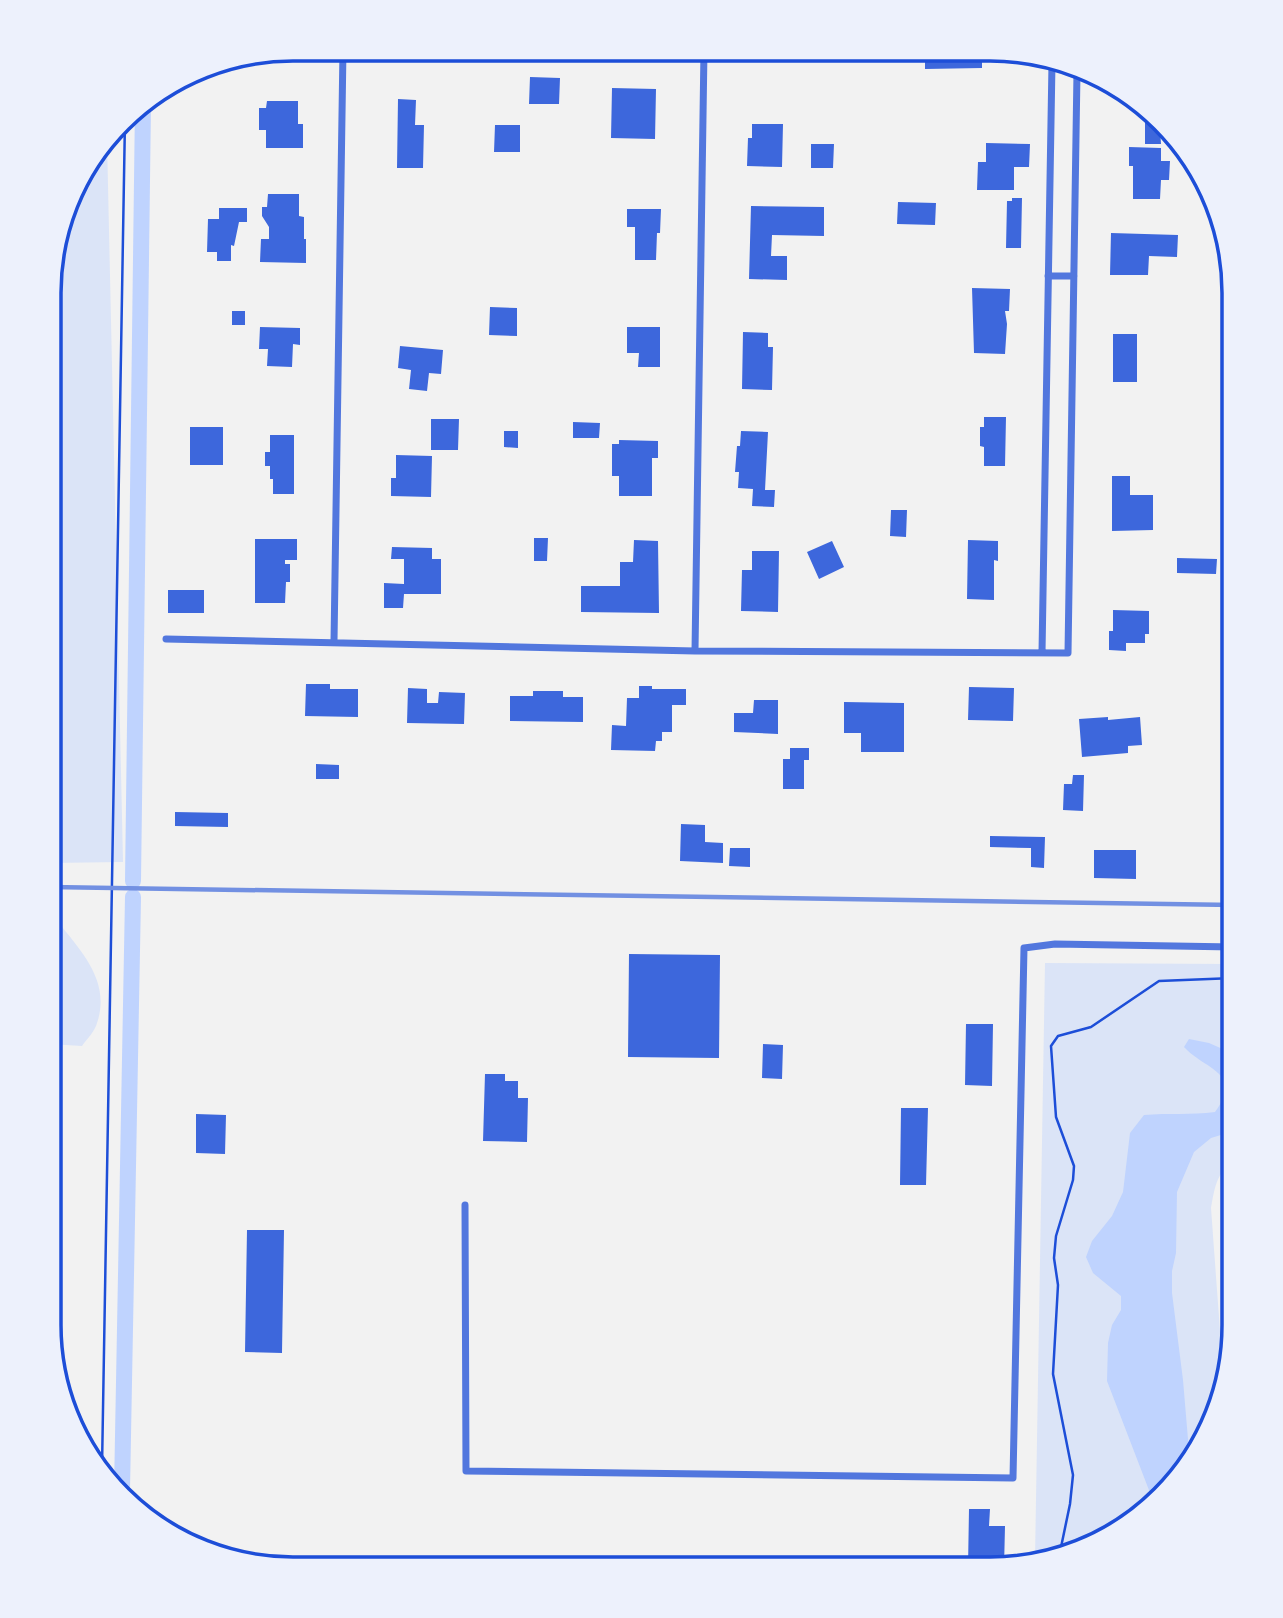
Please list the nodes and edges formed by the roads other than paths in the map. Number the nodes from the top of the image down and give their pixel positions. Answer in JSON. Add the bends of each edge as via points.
{"nodes":[{"id":1,"x":704,"y":61,"type":"edge"},
{"id":2,"x":343,"y":62,"type":"edge"},
{"id":3,"x":1052,"y":70,"type":"edge"},
{"id":4,"x":1077,"y":79,"type":"edge"},
{"id":5,"x":1048,"y":276,"type":"junction"},
{"id":6,"x":1074,"y":276,"type":"junction"},
{"id":7,"x":166,"y":639,"type":"dead end"},
{"id":8,"x":334,"y":642,"type":"junction"},
{"id":9,"x":695,"y":651,"type":"junction"},
{"id":10,"x":1042,"y":653,"type":"junction"},
{"id":11,"x":1221,"y":947,"type":"edge"},
{"id":12,"x":465,"y":1205,"type":"dead end"}],
"edges":[{"from":1,"to":9,"type":"street"},
{"from":2,"to":8,"type":"street"},
{"from":3,"to":5,"type":"street"},
{"from":4,"to":6,"type":"street"},
{"from":5,"to":6,"type":"street"},
{"from":5,"to":10,"type":"street"},
{"from":6,"to":10,"type":"street","via":[[1068,653]]},
{"from":7,"to":8,"type":"street"},
{"from":8,"to":9,"type":"street"},
{"from":9,"to":10,"type":"street"},
{"from":11,"to":12,"type":"street","via":[[1055,944],[1024,948],[1013,1478],[466,1471]]}]}
